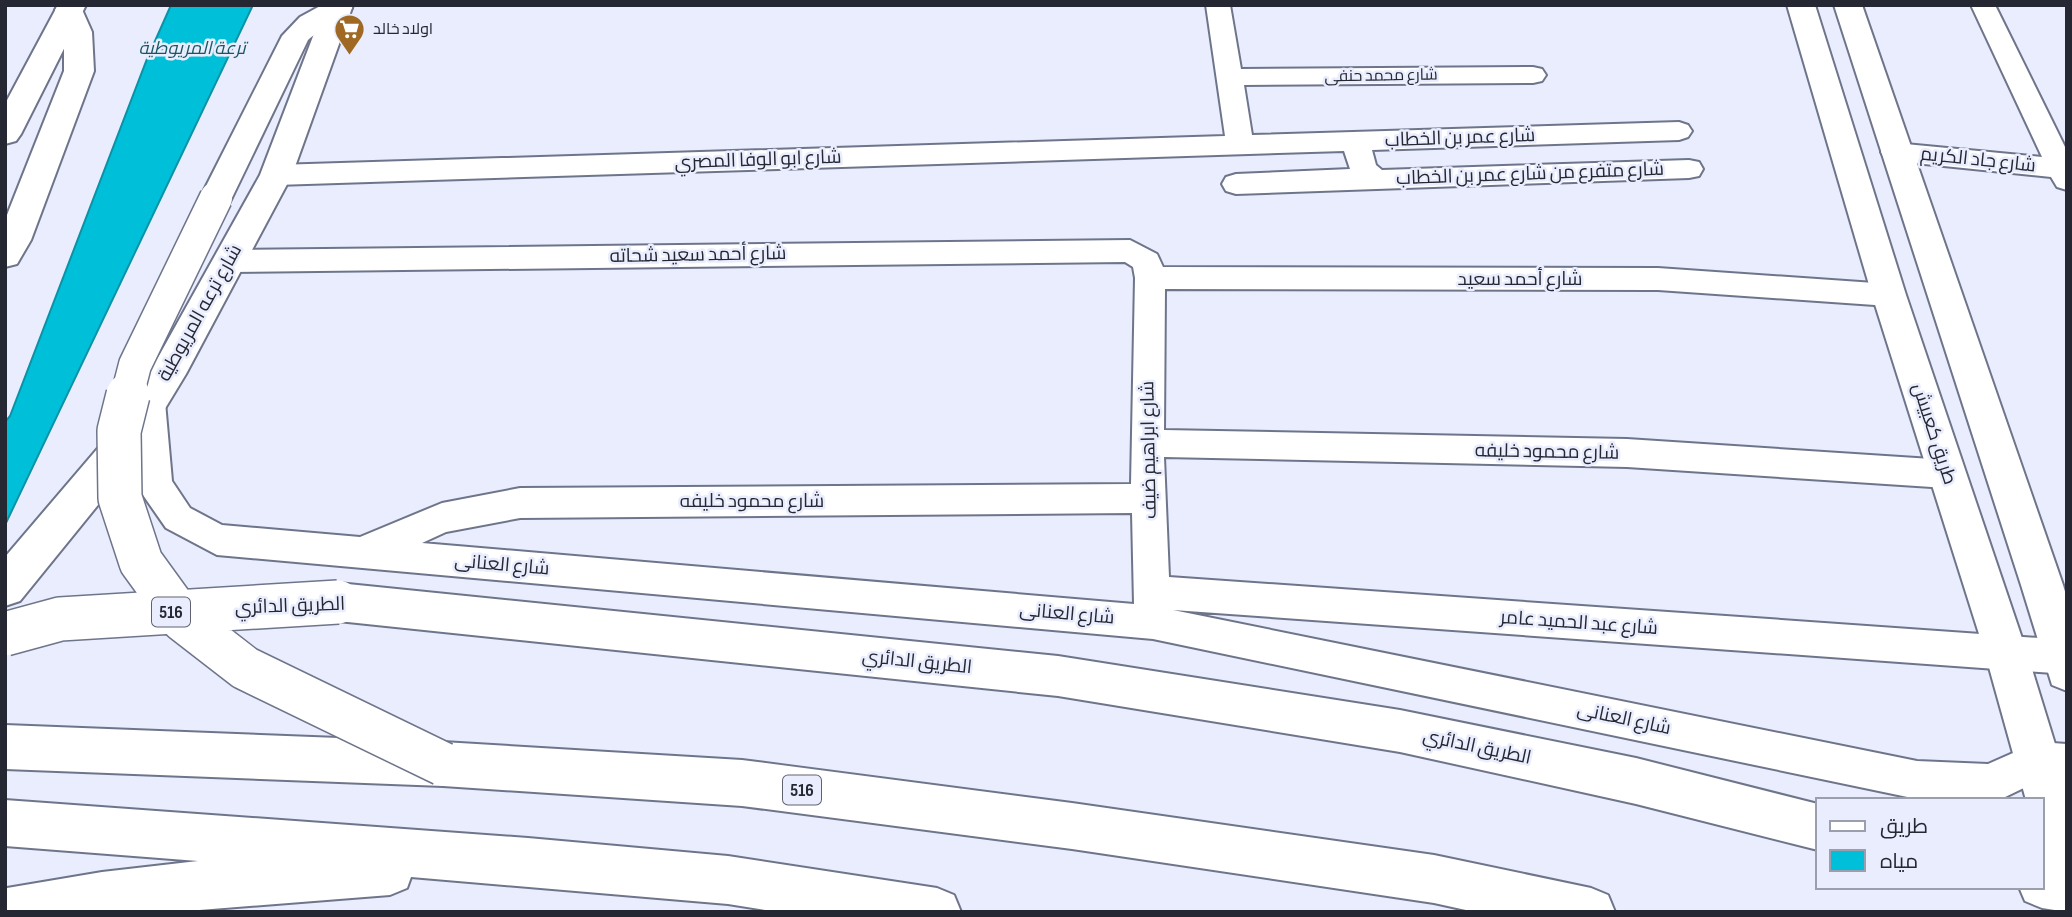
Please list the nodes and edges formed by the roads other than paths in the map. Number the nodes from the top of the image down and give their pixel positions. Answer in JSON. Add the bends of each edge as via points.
{"nodes":[{"id":1,"x":1218,"y":5,"type":"edge"},
{"id":2,"x":1801,"y":5,"type":"edge"},
{"id":3,"x":1983,"y":5,"type":"edge"},
{"id":4,"x":1853,"y":6,"type":"edge"},
{"id":5,"x":338,"y":7,"type":"edge"},
{"id":6,"x":70,"y":8,"type":"edge"},
{"id":7,"x":1533,"y":75,"type":"dead end"},
{"id":8,"x":1230,"y":78,"type":"junction"},
{"id":9,"x":1679,"y":131,"type":"dead end"},
{"id":10,"x":5,"y":134,"type":"edge"},
{"id":11,"x":1356,"y":141,"type":"junction"},
{"id":12,"x":1240,"y":145,"type":"junction"},
{"id":13,"x":1895,"y":152,"type":"junction"},
{"id":14,"x":1689,"y":169,"type":"dead end"},
{"id":15,"x":2064,"y":174,"type":"edge"},
{"id":16,"x":276,"y":175,"type":"junction"},
{"id":17,"x":1370,"y":178,"type":"junction"},
{"id":18,"x":1236,"y":184,"type":"dead end"},
{"id":19,"x":10,"y":247,"type":"edge"},
{"id":20,"x":229,"y":261,"type":"junction"},
{"id":21,"x":1150,"y":278,"type":"junction"},
{"id":22,"x":1889,"y":295,"type":"junction"},
{"id":23,"x":149,"y":401,"type":"junction"},
{"id":24,"x":1147,"y":443,"type":"junction"},
{"id":25,"x":1947,"y":474,"type":"junction"},
{"id":26,"x":1149,"y":498,"type":"junction"},
{"id":27,"x":363,"y":552,"type":"junction"},
{"id":28,"x":2055,"y":586,"type":"edge"},
{"id":29,"x":5,"y":588,"type":"edge"},
{"id":30,"x":1153,"y":607,"type":"junction"},
{"id":31,"x":5,"y":634,"type":"edge"},
{"id":32,"x":2006,"y":653,"type":"junction"},
{"id":33,"x":2065,"y":662,"type":"edge"},
{"id":34,"x":5,"y":747,"type":"edge"},
{"id":35,"x":2052,"y":762,"type":"edge"},
{"id":36,"x":443,"y":764,"type":"junction"},
{"id":37,"x":5,"y":823,"type":"edge"},
{"id":38,"x":1816,"y":826,"type":"edge"},
{"id":39,"x":528,"y":862,"type":"junction"},
{"id":40,"x":2067,"y":863,"type":"edge"},
{"id":41,"x":2044,"y":884,"type":"edge"},
{"id":42,"x":2067,"y":890,"type":"edge"},
{"id":43,"x":7,"y":912,"type":"edge"},
{"id":44,"x":937,"y":912,"type":"edge"},
{"id":45,"x":1591,"y":912,"type":"edge"}],
"edges":[{"from":1,"to":8,"type":"street"},
{"from":2,"to":22,"type":"main road","name":"طريق كعبيش"},
{"from":3,"to":15,"type":"street"},
{"from":4,"to":13,"type":"main road"},
{"from":5,"to":16,"type":"main road","name":"شارع ترعه المريوطية"},
{"from":5,"to":36,"type":"main road","bridge":true,"via":[[296,36],[135,365],[119,430],[120,498],[141,562],[183,620],[245,668]]},
{"from":6,"to":10,"type":"main road"},
{"from":6,"to":19,"type":"main road","via":[[78,28],[79,71]]},
{"from":7,"to":8,"type":"street","name":"شارع محمد حنفى"},
{"from":8,"to":12,"type":"street"},
{"from":9,"to":11,"type":"street","name":"شارع عمر بن الخطاب"},
{"from":11,"to":12,"type":"street","name":"شارع عمر بن الخطاب"},
{"from":11,"to":17,"type":"street","name":"شارع متفرع من شارع عمر بن الخطاب","via":[[1363,172]]},
{"from":12,"to":16,"type":"street","name":"شارع ابو الوفا المصري"},
{"from":13,"to":15,"type":"street","name":"شارع جاد الكريم"},
{"from":13,"to":28,"type":"main road"},
{"from":14,"to":17,"type":"street","name":"شارع متفرع من شارع عمر بن الخطاب"},
{"from":16,"to":20,"type":"main road","name":"شارع ترعه المريوطية"},
{"from":17,"to":18,"type":"street"},
{"from":20,"to":21,"type":"street","name":"شارع أحمد سعيد شحاته","via":[[1130,251],[1147,262]]},
{"from":20,"to":23,"type":"main road","name":"شارع ترعه المريوطية"},
{"from":21,"to":22,"type":"street","name":"شارع أحمد سعيد","via":[[1658,279]]},
{"from":21,"to":24,"type":"street","name":"شارع ابراهيم ضيف"},
{"from":22,"to":25,"type":"main road","name":"طريق كعبيش"},
{"from":23,"to":27,"type":"street","name":"شارع العنانى","via":[[155,485],[177,518],[217,540]]},
{"from":23,"to":29,"type":"main road","name":"شارع ترعه المريوطية","via":[[118,452]]},
{"from":24,"to":25,"type":"street","name":"شارع محمود خليفه","via":[[1628,453]]},
{"from":24,"to":26,"type":"street","name":"شارع ابراهيم ضيف"},
{"from":25,"to":32,"type":"main road","name":"طريق كعبيش"},
{"from":26,"to":27,"type":"street","name":"شارع محمود خليفه","via":[[520,503],[442,518]]},
{"from":26,"to":30,"type":"street","name":"شارع ابراهيم ضيف"},
{"from":27,"to":30,"type":"street","name":"شارع العنانى"},
{"from":28,"to":33,"type":"main road"},
{"from":30,"to":32,"type":"street","name":"شارع عبد الحميد عامر"},
{"from":30,"to":35,"type":"street","name":"شارع العنانى","via":[[1917,780],[1990,785]]},
{"from":31,"to":38,"type":"main road","name":"الطريق الدائري","number":"516","bridge":true,"via":[[60,620],[338,601],[1044,675],[1400,732],[1636,780]]},
{"from":32,"to":33,"type":"street","name":"شارع عبد الحميد عامر"},
{"from":32,"to":35,"type":"main road","name":"طريق كعبيش"},
{"from":34,"to":36,"type":"main road","number":"516"},
{"from":35,"to":40,"type":"main road","name":"طريق كعبيش"},
{"from":36,"to":45,"type":"main road","number":"516","via":[[756,784],[1433,879]]},
{"from":37,"to":39,"type":"main road"},
{"from":39,"to":43,"type":"main road","via":[[193,884]]},
{"from":39,"to":44,"type":"main road","via":[[728,880]]},
{"from":41,"to":42,"type":"main road"}]}
